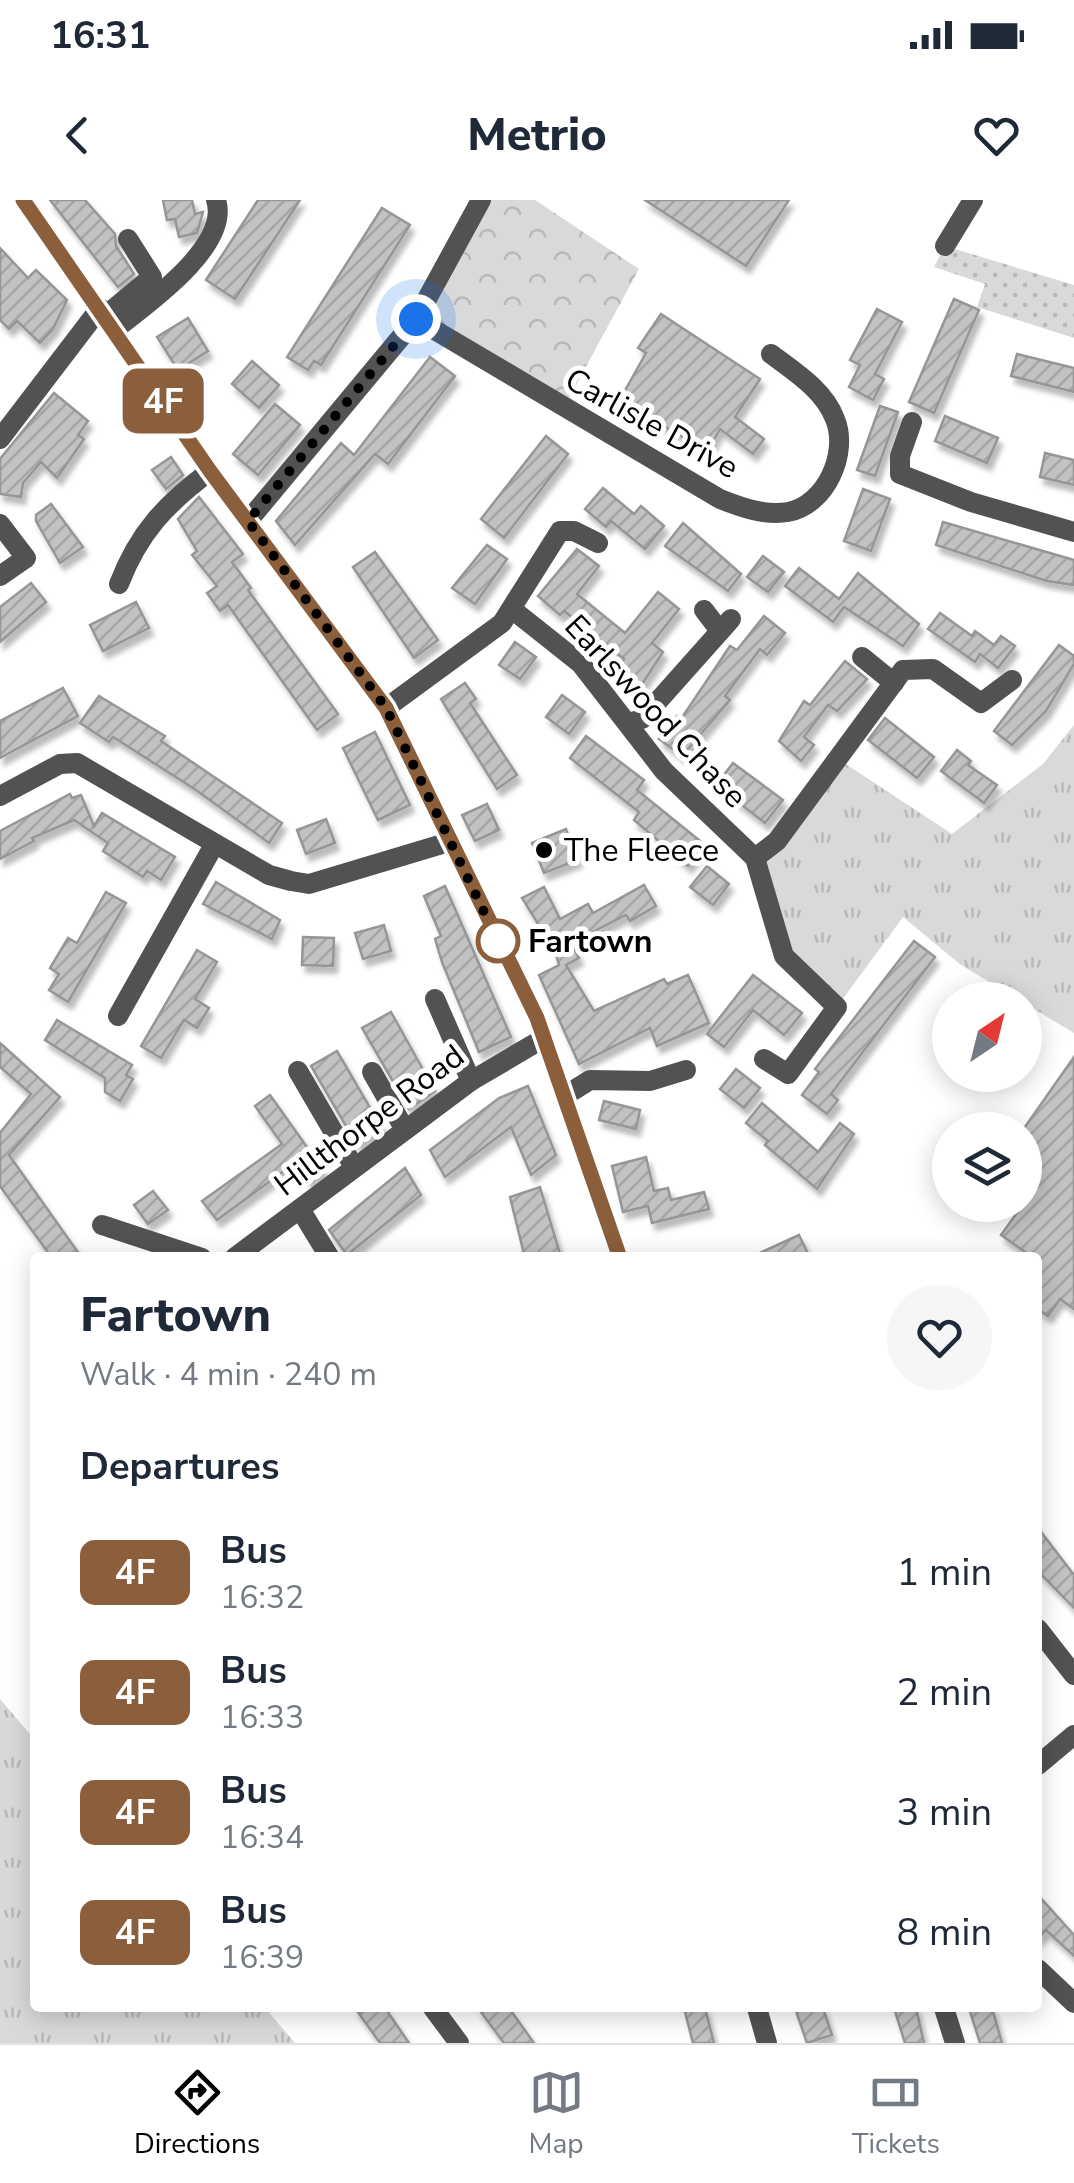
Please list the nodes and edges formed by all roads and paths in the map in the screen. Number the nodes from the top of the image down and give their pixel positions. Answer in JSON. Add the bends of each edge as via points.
{"nodes":[{"id":1,"x":23,"y":200,"type":"edge"},
{"id":2,"x":216,"y":200,"type":"edge"},
{"id":3,"x":481,"y":200,"type":"edge"},
{"id":4,"x":973,"y":200,"type":"edge"},
{"id":5,"x":128,"y":239,"type":"dead end"},
{"id":6,"x":945,"y":246,"type":"dead end"},
{"id":7,"x":106,"y":318,"type":"junction"},
{"id":8,"x":416,"y":319,"type":"junction"},
{"id":9,"x":770,"y":354,"type":"dead end"},
{"id":10,"x":912,"y":422,"type":"dead end"},
{"id":11,"x":0,"y":439,"type":"edge"},
{"id":12,"x":210,"y":471,"type":"junction"},
{"id":13,"x":248,"y":521,"type":"junction"},
{"id":14,"x":0,"y":524,"type":"edge"},
{"id":15,"x":1074,"y":532,"type":"edge"},
{"id":16,"x":598,"y":543,"type":"dead end"},
{"id":17,"x":0,"y":576,"type":"edge"},
{"id":18,"x":119,"y":584,"type":"dead end"},
{"id":19,"x":513,"y":610,"type":"junction"},
{"id":20,"x":704,"y":610,"type":"dead end"},
{"id":21,"x":862,"y":657,"type":"dead end"},
{"id":22,"x":1012,"y":680,"type":"dead end"},
{"id":23,"x":894,"y":683,"type":"junction"},
{"id":24,"x":386,"y":708,"type":"junction"},
{"id":25,"x":628,"y":724,"type":"junction"},
{"id":26,"x":0,"y":796,"type":"edge"},
{"id":27,"x":449,"y":842,"type":"junction"},
{"id":28,"x":214,"y":845,"type":"junction"},
{"id":29,"x":755,"y":858,"type":"junction"},
{"id":30,"x":849,"y":990,"type":"dead end"},
{"id":31,"x":435,"y":998,"type":"dead end"},
{"id":32,"x":837,"y":1008,"type":"junction"},
{"id":33,"x":118,"y":1016,"type":"dead end"},
{"id":34,"x":544,"y":1038,"type":"junction"},
{"id":35,"x":764,"y":1059,"type":"dead end"},
{"id":36,"x":686,"y":1070,"type":"dead end"},
{"id":37,"x":298,"y":1071,"type":"dead end"},
{"id":38,"x":372,"y":1072,"type":"dead end"},
{"id":39,"x":471,"y":1080,"type":"junction"},
{"id":40,"x":566,"y":1095,"type":"junction"},
{"id":41,"x":405,"y":1130,"type":"junction"},
{"id":42,"x":354,"y":1167,"type":"junction"},
{"id":43,"x":300,"y":1209,"type":"junction"},
{"id":44,"x":102,"y":1225,"type":"dead end"},
{"id":45,"x":184,"y":1252,"type":"edge"},
{"id":46,"x":242,"y":1252,"type":"edge"},
{"id":47,"x":326,"y":1252,"type":"edge"},
{"id":48,"x":618,"y":1252,"type":"edge"},
{"id":49,"x":1042,"y":1634,"type":"edge"},
{"id":50,"x":1074,"y":1676,"type":"edge"},
{"id":51,"x":1074,"y":1736,"type":"edge"},
{"id":52,"x":1042,"y":1763,"type":"edge"},
{"id":53,"x":1042,"y":1973,"type":"edge"},
{"id":54,"x":1074,"y":2003,"type":"edge"},
{"id":55,"x":436,"y":2012,"type":"edge"},
{"id":56,"x":758,"y":2012,"type":"edge"},
{"id":57,"x":945,"y":2012,"type":"edge"},
{"id":58,"x":459,"y":2043,"type":"edge"},
{"id":59,"x":767,"y":2043,"type":"edge"},
{"id":60,"x":955,"y":2043,"type":"edge"}],
"edges":[{"from":1,"to":7,"type":"street"},
{"from":2,"to":7,"type":"street","via":[[220,212],[209,239],[188,268]]},
{"from":3,"to":8,"type":"street"},
{"from":4,"to":6,"type":"street"},
{"from":5,"to":7,"type":"street","via":[[152,277]]},
{"from":7,"to":11,"type":"street"},
{"from":7,"to":12,"type":"street"},
{"from":8,"to":9,"type":"street","name":"Carlisle Drive","via":[[720,499],[744,509],[789,512],[829,479],[840,436],[806,379]]},
{"from":8,"to":13,"type":"street"},
{"from":10,"to":15,"type":"street","via":[[900,474]]},
{"from":12,"to":13,"type":"street"},
{"from":12,"to":18,"type":"street","via":[[154,517]]},
{"from":13,"to":24,"type":"street"},
{"from":14,"to":17,"type":"street","via":[[26,558]]},
{"from":16,"to":19,"type":"street","via":[[560,530]]},
{"from":19,"to":24,"type":"street","via":[[484,639]]},
{"from":19,"to":25,"type":"street","name":"Earlswood Chase","via":[[581,664]]},
{"from":20,"to":25,"type":"street","via":[[726,625],[642,720]]},
{"from":21,"to":23,"type":"street"},
{"from":22,"to":23,"type":"street","via":[[981,703],[933,668],[903,670]]},
{"from":23,"to":29,"type":"street","via":[[777,841]]},
{"from":24,"to":27,"type":"street"},
{"from":25,"to":29,"type":"street","name":"Earlswood Chase","via":[[664,771]]},
{"from":26,"to":28,"type":"street","via":[[60,764],[77,763]]},
{"from":27,"to":28,"type":"street","via":[[308,884],[269,876]]},
{"from":27,"to":34,"type":"street"},
{"from":28,"to":33,"type":"street"},
{"from":29,"to":32,"type":"street","name":"Earlswood Chase","via":[[784,956]]},
{"from":30,"to":32,"type":"street"},
{"from":31,"to":39,"type":"street"},
{"from":32,"to":35,"type":"street","via":[[788,1074]]},
{"from":34,"to":39,"type":"street","name":"Hillthorpe Road"},
{"from":34,"to":40,"type":"street"},
{"from":36,"to":40,"type":"street","via":[[650,1082],[590,1080]]},
{"from":37,"to":42,"type":"street"},
{"from":38,"to":41,"type":"street"},
{"from":39,"to":41,"type":"street","name":"Hillthorpe Road"},
{"from":40,"to":48,"type":"street"},
{"from":41,"to":42,"type":"street","name":"Hillthorpe Road"},
{"from":42,"to":43,"type":"street","name":"Hillthorpe Road"},
{"from":43,"to":46,"type":"street","name":"Hillthorpe Road"},
{"from":43,"to":47,"type":"street"},
{"from":44,"to":45,"type":"street"},
{"from":49,"to":50,"type":"street"},
{"from":51,"to":52,"type":"street"},
{"from":53,"to":54,"type":"street"},
{"from":55,"to":58,"type":"street"},
{"from":56,"to":59,"type":"street"},
{"from":57,"to":60,"type":"street"}]}
